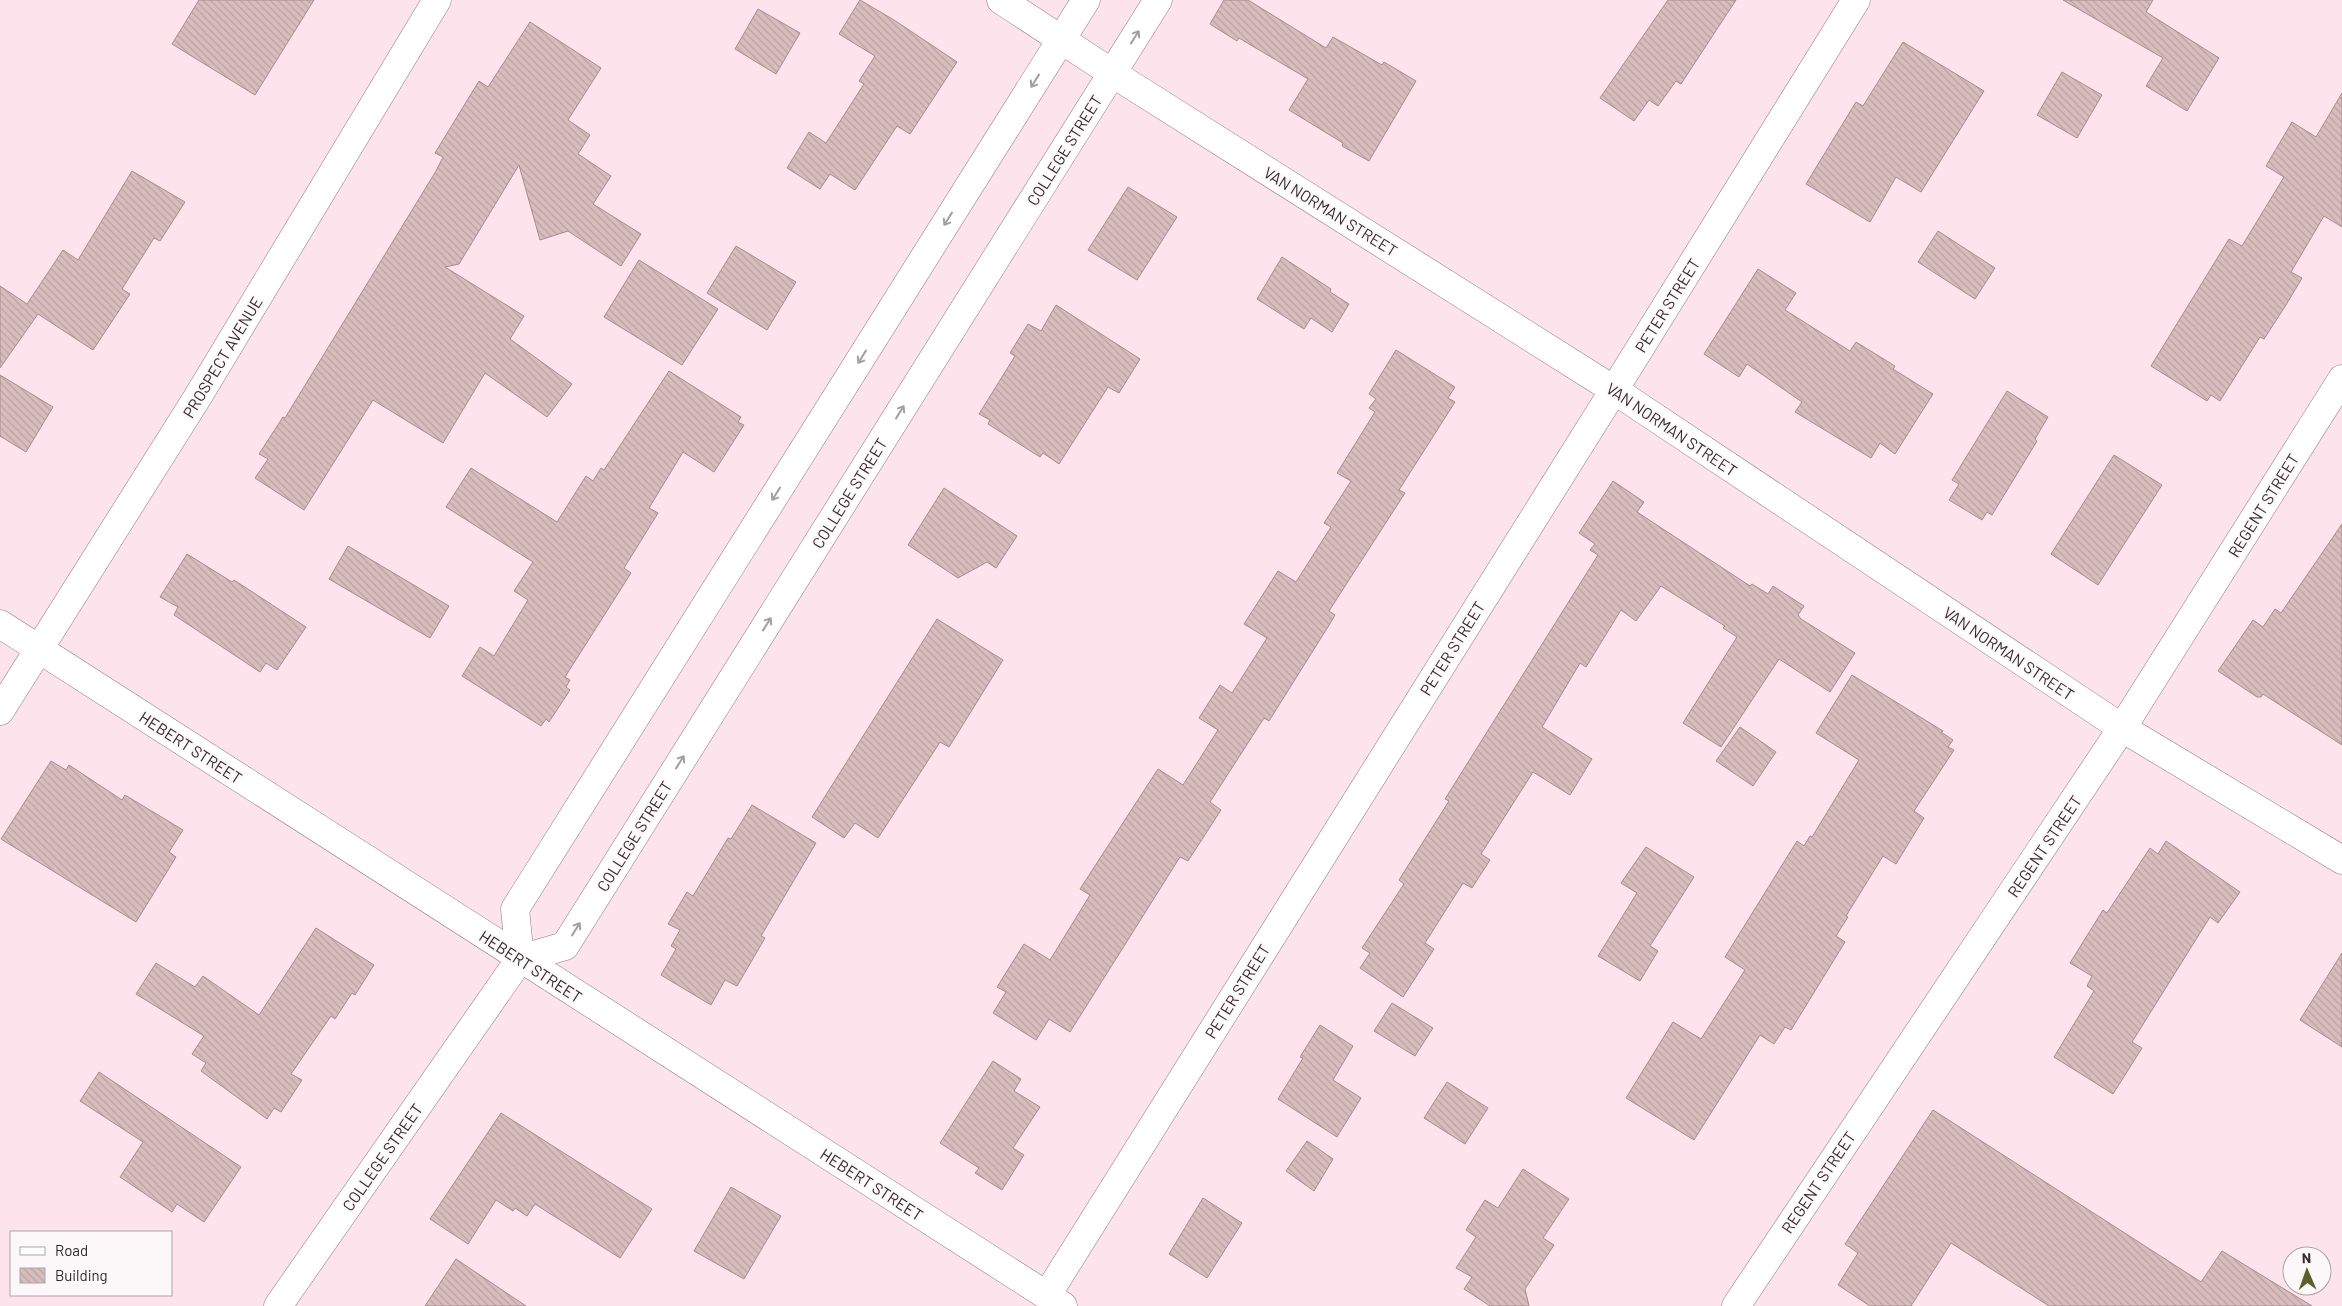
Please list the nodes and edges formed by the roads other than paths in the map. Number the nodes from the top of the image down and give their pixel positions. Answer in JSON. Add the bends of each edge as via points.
{"nodes":[{"id":1,"x":437,"y":0,"type":"edge"},
{"id":2,"x":1001,"y":0,"type":"edge"},
{"id":3,"x":1086,"y":0,"type":"edge"},
{"id":4,"x":1158,"y":0,"type":"edge"},
{"id":5,"x":1856,"y":0,"type":"edge"},
{"id":6,"x":1061,"y":40,"type":"junction"},
{"id":7,"x":1112,"y":73,"type":"junction"},
{"id":8,"x":2342,"y":379,"type":"edge"},
{"id":9,"x":1614,"y":390,"type":"junction"},
{"id":10,"x":0,"y":624,"type":"edge"},
{"id":11,"x":39,"y":649,"type":"junction"},
{"id":12,"x":0,"y":711,"type":"edge"},
{"id":13,"x":2122,"y":728,"type":"junction"},
{"id":14,"x":2342,"y":860,"type":"edge"},
{"id":15,"x":520,"y":959,"type":"junction"},
{"id":16,"x":1055,"y":1301,"type":"edge"},
{"id":17,"x":278,"y":1306,"type":"edge"},
{"id":18,"x":1736,"y":1306,"type":"edge"}],
"edges":[{"from":1,"to":11,"type":"street","name":"PROSPECT AVENUE","via":[[197,398]]},
{"from":2,"to":6,"type":"street","name":"VAN NORMAN STREET"},
{"from":3,"to":6,"type":"street"},
{"from":7,"to":4,"type":"street","name":"COLLEGE STREET","one_way":true},
{"from":5,"to":9,"type":"street","name":"PETER STREET"},
{"from":6,"to":7,"type":"street","name":"VAN NORMAN STREET"},
{"from":6,"to":15,"type":"street","one_way":true,"via":[[516,909]]},
{"from":7,"to":9,"type":"street","name":"VAN NORMAN STREET"},
{"from":15,"to":7,"type":"street","name":"COLLEGE STREET","one_way":true,"via":[[565,946]]},
{"from":8,"to":13,"type":"street","name":"REGENT STREET"},
{"from":9,"to":13,"type":"street","name":"VAN NORMAN STREET"},
{"from":9,"to":16,"type":"street","name":"PETER STREET"},
{"from":10,"to":11,"type":"street","name":"HEBERT STREET"},
{"from":11,"to":12,"type":"street","name":"PROSPECT AVENUE"},
{"from":11,"to":15,"type":"street","name":"HEBERT STREET"},
{"from":13,"to":14,"type":"street","name":"VAN NORMAN STREET"},
{"from":13,"to":18,"type":"street","name":"REGENT STREET"},
{"from":15,"to":16,"type":"street","name":"HEBERT STREET"},
{"from":15,"to":17,"type":"street","name":"COLLEGE STREET"}]}
